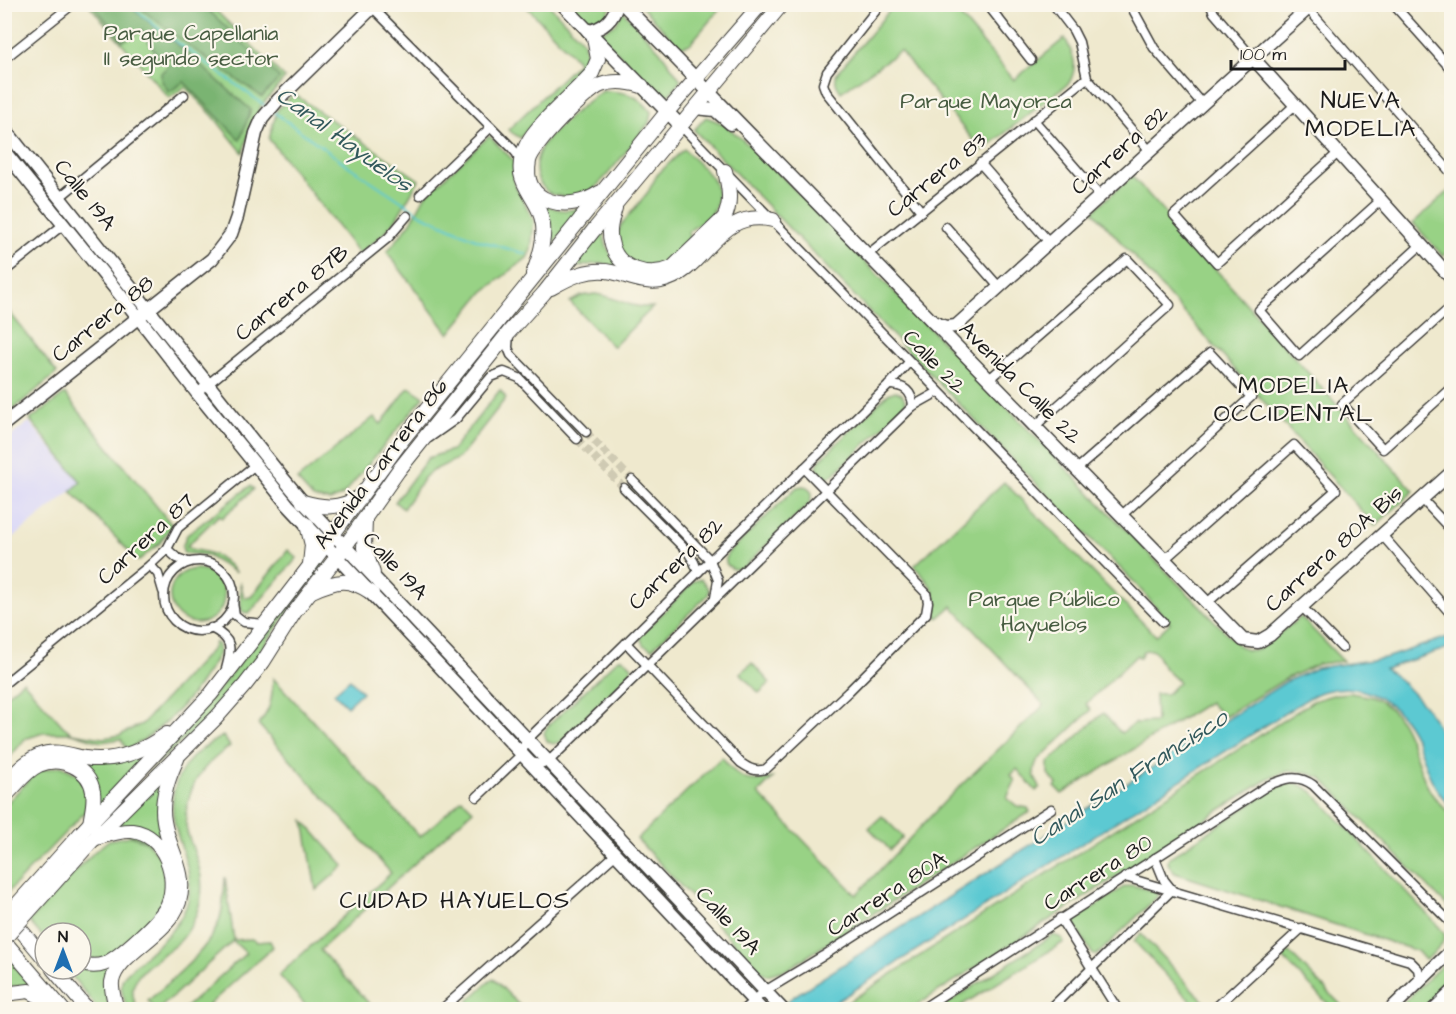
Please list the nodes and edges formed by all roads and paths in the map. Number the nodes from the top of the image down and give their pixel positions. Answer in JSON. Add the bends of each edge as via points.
{"nodes":[{"id":1,"x":73,"y":4,"type":"edge"},
{"id":2,"x":562,"y":4,"type":"edge"},
{"id":3,"x":617,"y":4,"type":"edge"},
{"id":4,"x":623,"y":4,"type":"edge"},
{"id":5,"x":761,"y":4,"type":"edge"},
{"id":6,"x":782,"y":4,"type":"edge"},
{"id":7,"x":881,"y":4,"type":"edge"},
{"id":8,"x":987,"y":4,"type":"edge"},
{"id":9,"x":1053,"y":4,"type":"edge"},
{"id":10,"x":1130,"y":4,"type":"edge"},
{"id":11,"x":1210,"y":4,"type":"edge"},
{"id":12,"x":1393,"y":4,"type":"edge"},
{"id":13,"x":373,"y":6,"type":"edge"},
{"id":14,"x":1308,"y":6,"type":"edge"},
{"id":15,"x":591,"y":35,"type":"junction"},
{"id":16,"x":1253,"y":58,"type":"junction"},
{"id":17,"x":4,"y":59,"type":"edge"},
{"id":18,"x":1031,"y":60,"type":"dead end"},
{"id":19,"x":1452,"y":70,"type":"edge"},
{"id":20,"x":697,"y":78,"type":"junction"},
{"id":21,"x":1087,"y":78,"type":"junction"},
{"id":22,"x":642,"y":86,"type":"junction"},
{"id":23,"x":710,"y":91,"type":"junction"},
{"id":24,"x":184,"y":95,"type":"dead end"},
{"id":25,"x":1202,"y":104,"type":"junction"},
{"id":26,"x":1296,"y":105,"type":"junction"},
{"id":27,"x":695,"y":108,"type":"junction"},
{"id":28,"x":667,"y":112,"type":"junction"},
{"id":29,"x":1034,"y":120,"type":"junction"},
{"id":30,"x":681,"y":126,"type":"junction"},
{"id":31,"x":491,"y":127,"type":"junction"},
{"id":32,"x":4,"y":128,"type":"edge"},
{"id":33,"x":504,"y":140,"type":"junction"},
{"id":34,"x":528,"y":141,"type":"junction"},
{"id":35,"x":4,"y":151,"type":"edge"},
{"id":36,"x":1150,"y":151,"type":"junction"},
{"id":37,"x":1338,"y":153,"type":"junction"},
{"id":38,"x":771,"y":156,"type":"junction"},
{"id":39,"x":980,"y":163,"type":"junction"},
{"id":40,"x":521,"y":165,"type":"junction"},
{"id":41,"x":726,"y":171,"type":"junction"},
{"id":42,"x":1452,"y":174,"type":"edge"},
{"id":43,"x":606,"y":188,"type":"junction"},
{"id":44,"x":420,"y":195,"type":"dead end"},
{"id":45,"x":1100,"y":196,"type":"junction"},
{"id":46,"x":60,"y":197,"type":"junction"},
{"id":47,"x":1381,"y":200,"type":"junction"},
{"id":48,"x":616,"y":203,"type":"junction"},
{"id":49,"x":921,"y":211,"type":"junction"},
{"id":50,"x":407,"y":216,"type":"dead end"},
{"id":51,"x":772,"y":220,"type":"junction"},
{"id":52,"x":64,"y":224,"type":"junction"},
{"id":53,"x":946,"y":226,"type":"dead end"},
{"id":54,"x":1048,"y":242,"type":"junction"},
{"id":55,"x":1421,"y":245,"type":"junction"},
{"id":56,"x":867,"y":255,"type":"junction"},
{"id":57,"x":4,"y":272,"type":"edge"},
{"id":58,"x":1452,"y":279,"type":"edge"},
{"id":59,"x":531,"y":282,"type":"junction"},
{"id":60,"x":999,"y":287,"type":"junction"},
{"id":61,"x":544,"y":293,"type":"junction"},
{"id":62,"x":1452,"y":306,"type":"edge"},
{"id":63,"x":149,"y":309,"type":"junction"},
{"id":64,"x":138,"y":317,"type":"junction"},
{"id":65,"x":929,"y":320,"type":"junction"},
{"id":66,"x":956,"y":326,"type":"junction"},
{"id":67,"x":509,"y":332,"type":"junction"},
{"id":68,"x":961,"y":352,"type":"junction"},
{"id":69,"x":909,"y":362,"type":"junction"},
{"id":70,"x":988,"y":380,"type":"junction"},
{"id":71,"x":889,"y":384,"type":"junction"},
{"id":72,"x":208,"y":385,"type":"junction"},
{"id":73,"x":1452,"y":387,"type":"edge"},
{"id":74,"x":938,"y":392,"type":"junction"},
{"id":75,"x":197,"y":393,"type":"junction"},
{"id":76,"x":913,"y":406,"type":"junction"},
{"id":77,"x":4,"y":424,"type":"edge"},
{"id":78,"x":1034,"y":427,"type":"junction"},
{"id":79,"x":586,"y":432,"type":"tunnel mouth"},
{"id":80,"x":577,"y":439,"type":"tunnel mouth"},
{"id":81,"x":421,"y":442,"type":"junction"},
{"id":82,"x":255,"y":465,"type":"junction"},
{"id":83,"x":804,"y":468,"type":"junction"},
{"id":84,"x":1077,"y":470,"type":"junction"},
{"id":85,"x":1452,"y":472,"type":"edge"},
{"id":86,"x":632,"y":480,"type":"tunnel mouth"},
{"id":87,"x":624,"y":488,"type":"tunnel mouth"},
{"id":88,"x":826,"y":491,"type":"junction"},
{"id":89,"x":359,"y":497,"type":"junction"},
{"id":90,"x":1422,"y":499,"type":"junction"},
{"id":91,"x":303,"y":502,"type":"junction"},
{"id":92,"x":1122,"y":515,"type":"junction"},
{"id":93,"x":365,"y":518,"type":"junction"},
{"id":94,"x":307,"y":525,"type":"junction"},
{"id":95,"x":1452,"y":531,"type":"edge"},
{"id":96,"x":1383,"y":535,"type":"junction"},
{"id":97,"x":330,"y":539,"type":"junction"},
{"id":98,"x":167,"y":549,"type":"junction"},
{"id":99,"x":341,"y":550,"type":"junction"},
{"id":100,"x":1165,"y":559,"type":"junction"},
{"id":101,"x":710,"y":560,"type":"junction"},
{"id":102,"x":189,"y":562,"type":"junction"},
{"id":103,"x":150,"y":565,"type":"junction"},
{"id":104,"x":309,"y":567,"type":"junction"},
{"id":105,"x":698,"y":572,"type":"junction"},
{"id":106,"x":373,"y":573,"type":"junction"},
{"id":107,"x":164,"y":591,"type":"junction"},
{"id":108,"x":310,"y":592,"type":"junction"},
{"id":109,"x":372,"y":593,"type":"junction"},
{"id":110,"x":715,"y":598,"type":"junction"},
{"id":111,"x":233,"y":601,"type":"junction"},
{"id":112,"x":1207,"y":603,"type":"junction"},
{"id":113,"x":1301,"y":606,"type":"junction"},
{"id":114,"x":1450,"y":614,"type":"edge"},
{"id":115,"x":1163,"y":622,"type":"dead end"},
{"id":116,"x":265,"y":624,"type":"junction"},
{"id":117,"x":211,"y":628,"type":"junction"},
{"id":118,"x":1240,"y":638,"type":"joint"},
{"id":119,"x":626,"y":643,"type":"junction"},
{"id":120,"x":1342,"y":648,"type":"dead end"},
{"id":121,"x":647,"y":665,"type":"junction"},
{"id":122,"x":224,"y":679,"type":"junction"},
{"id":123,"x":4,"y":684,"type":"edge"},
{"id":124,"x":189,"y":718,"type":"junction"},
{"id":125,"x":528,"y":739,"type":"junction"},
{"id":126,"x":180,"y":752,"type":"junction"},
{"id":127,"x":526,"y":758,"type":"junction"},
{"id":128,"x":549,"y":761,"type":"junction"},
{"id":129,"x":4,"y":784,"type":"edge"},
{"id":130,"x":4,"y":797,"type":"edge"},
{"id":131,"x":477,"y":797,"type":"dead end"},
{"id":132,"x":1052,"y":809,"type":"dead end"},
{"id":133,"x":89,"y":835,"type":"junction"},
{"id":134,"x":616,"y":854,"type":"junction"},
{"id":135,"x":1155,"y":858,"type":"junction"},
{"id":136,"x":1125,"y":877,"type":"junction"},
{"id":137,"x":1172,"y":891,"type":"junction"},
{"id":138,"x":4,"y":910,"type":"edge"},
{"id":139,"x":1060,"y":918,"type":"junction"},
{"id":140,"x":4,"y":919,"type":"edge"},
{"id":141,"x":1452,"y":924,"type":"edge"},
{"id":142,"x":1302,"y":928,"type":"junction"},
{"id":143,"x":24,"y":933,"type":"junction"},
{"id":144,"x":33,"y":938,"type":"edge"},
{"id":145,"x":4,"y":940,"type":"edge"},
{"id":146,"x":33,"y":944,"type":"edge"},
{"id":147,"x":1452,"y":950,"type":"edge"},
{"id":148,"x":4,"y":952,"type":"edge"},
{"id":149,"x":93,"y":965,"type":"edge"},
{"id":150,"x":1092,"y":968,"type":"junction"},
{"id":151,"x":32,"y":973,"type":"junction"},
{"id":152,"x":1420,"y":980,"type":"junction"},
{"id":153,"x":63,"y":981,"type":"edge"},
{"id":154,"x":765,"y":991,"type":"junction"},
{"id":155,"x":1452,"y":992,"type":"edge"},
{"id":156,"x":4,"y":994,"type":"edge"},
{"id":157,"x":753,"y":1000,"type":"junction"},
{"id":158,"x":780,"y":1007,"type":"edge"},
{"id":159,"x":62,"y":1009,"type":"edge"},
{"id":160,"x":88,"y":1010,"type":"edge"},
{"id":161,"x":117,"y":1010,"type":"edge"},
{"id":162,"x":441,"y":1010,"type":"edge"},
{"id":163,"x":743,"y":1010,"type":"edge"},
{"id":164,"x":762,"y":1010,"type":"edge"},
{"id":165,"x":920,"y":1010,"type":"edge"},
{"id":166,"x":1049,"y":1010,"type":"edge"},
{"id":167,"x":1118,"y":1010,"type":"edge"},
{"id":168,"x":1213,"y":1010,"type":"edge"},
{"id":169,"x":1390,"y":1010,"type":"edge"},
{"id":170,"x":1433,"y":1010,"type":"edge"}],
"edges":[{"from":1,"to":17,"type":"street"},
{"from":2,"to":15,"type":"street"},
{"from":3,"to":15,"type":"street","via":[[610,21]]},
{"from":4,"to":20,"type":"street","name":"Avenida Calle 22"},
{"from":5,"to":20,"type":"main road","name":"Avenida Carrera 86"},
{"from":6,"to":23,"type":"main road","name":"Avenida Carrera 86"},
{"from":7,"to":49,"type":"street","via":[[827,72],[823,84]]},
{"from":8,"to":18,"type":"street"},
{"from":9,"to":21,"type":"street","via":[[1079,42]]},
{"from":10,"to":25,"type":"street","via":[[1154,48]]},
{"from":11,"to":16,"type":"street","via":[[1214,14]]},
{"from":12,"to":19,"type":"street"},
{"from":13,"to":31,"type":"street"},
{"from":13,"to":63,"type":"street","name":"Carrera 88","via":[[268,110],[259,126],[237,217],[225,243],[212,259]]},
{"from":14,"to":16,"type":"street","name":"Carrera 82"},
{"from":14,"to":42,"type":"street"},
{"from":15,"to":22,"type":"street"},
{"from":15,"to":34,"type":"main road","via":[[598,59],[592,73]]},
{"from":16,"to":25,"type":"street","name":"Carrera 82"},
{"from":16,"to":26,"type":"street"},
{"from":20,"to":23,"type":"street","name":"Avenida Calle 22"},
{"from":20,"to":28,"type":"main road","name":"Avenida Carrera 86"},
{"from":21,"to":29,"type":"street","name":"Carrera 83"},
{"from":21,"to":36,"type":"street"},
{"from":22,"to":28,"type":"street"},
{"from":22,"to":43,"type":"main road","via":[[621,82],[597,87],[551,129],[530,159],[532,184],[549,201],[576,204]]},
{"from":23,"to":27,"type":"main road","name":"Avenida Carrera 86"},
{"from":23,"to":38,"type":"street","name":"Avenida Calle 22"},
{"from":24,"to":46,"type":"street"},
{"from":25,"to":36,"type":"street","name":"Carrera 82"},
{"from":26,"to":37,"type":"street"},
{"from":26,"to":37,"type":"street","via":[[1174,215],[1217,263]]},
{"from":27,"to":30,"type":"main road","name":"Avenida Carrera 86"},
{"from":27,"to":38,"type":"street","name":"Avenida Calle 22","via":[[722,115]]},
{"from":28,"to":30,"type":"street"},
{"from":28,"to":43,"type":"main road","name":"Avenida Carrera 86"},
{"from":29,"to":39,"type":"street","name":"Carrera 83"},
{"from":29,"to":45,"type":"street"},
{"from":30,"to":41,"type":"street","name":"Calle 22"},
{"from":30,"to":48,"type":"main road","name":"Avenida Carrera 86"},
{"from":31,"to":33,"type":"street"},
{"from":31,"to":44,"type":"street"},
{"from":32,"to":46,"type":"street","name":"Calle 19A"},
{"from":33,"to":34,"type":"street"},
{"from":33,"to":40,"type":"street"},
{"from":34,"to":40,"type":"main road"},
{"from":35,"to":52,"type":"street","name":"Calle 19A"},
{"from":36,"to":45,"type":"street","name":"Carrera 82"},
{"from":37,"to":47,"type":"street"},
{"from":38,"to":56,"type":"street","name":"Avenida Calle 22"},
{"from":39,"to":49,"type":"street","name":"Carrera 83"},
{"from":39,"to":54,"type":"street"},
{"from":40,"to":59,"type":"main road","via":[[524,186],[543,225],[541,250]]},
{"from":41,"to":48,"type":"main road","via":[[729,189],[724,218],[665,271],[639,271],[618,256],[610,238]]},
{"from":41,"to":51,"type":"street","name":"Calle 22"},
{"from":43,"to":59,"type":"main road","name":"Avenida Carrera 86"},
{"from":45,"to":54,"type":"street","name":"Carrera 82"},
{"from":46,"to":63,"type":"street","name":"Calle 19A"},
{"from":47,"to":55,"type":"street"},
{"from":47,"to":55,"type":"street","via":[[1259,310],[1299,356]]},
{"from":48,"to":61,"type":"main road","name":"Avenida Carrera 86"},
{"from":49,"to":56,"type":"street","name":"Carrera 83"},
{"from":50,"to":72,"type":"street","name":"Carrera 87B","via":[[388,238]]},
{"from":51,"to":61,"type":"main road","via":[[739,220],[670,279],[645,282],[599,271],[577,275]]},
{"from":51,"to":69,"type":"street","name":"Calle 22"},
{"from":52,"to":57,"type":"street"},
{"from":52,"to":64,"type":"street","name":"Calle 19A"},
{"from":53,"to":60,"type":"street"},
{"from":54,"to":60,"type":"street","name":"Carrera 82"},
{"from":55,"to":58,"type":"street"},
{"from":56,"to":65,"type":"street","name":"Avenida Calle 22"},
{"from":59,"to":89,"type":"main road","name":"Avenida Carrera 86"},
{"from":60,"to":66,"type":"street","name":"Carrera 82"},
{"from":61,"to":67,"type":"main road","name":"Avenida Carrera 86"},
{"from":62,"to":73,"type":"street","via":[[1341,404],[1383,449]]},
{"from":63,"to":64,"type":"street","name":"Carrera 88"},
{"from":63,"to":72,"type":"street","name":"Calle 19A"},
{"from":64,"to":75,"type":"street","name":"Calle 19A"},
{"from":64,"to":77,"type":"street","name":"Carrera 88"},
{"from":65,"to":66,"type":"street","via":[[941,326]]},
{"from":65,"to":68,"type":"street","name":"Avenida Calle 22"},
{"from":66,"to":68,"type":"street","via":[[954,338]]},
{"from":67,"to":79,"type":"street","via":[[511,355]]},
{"from":67,"to":81,"type":"main road","name":"Avenida Carrera 86"},
{"from":68,"to":70,"type":"street","name":"Avenida Calle 22"},
{"from":69,"to":71,"type":"street","name":"Carrera 82"},
{"from":69,"to":74,"type":"street","name":"Calle 22"},
{"from":70,"to":78,"type":"street","name":"Avenida Calle 22"},
{"from":70,"to":78,"type":"street","via":[[1127,259],[1170,305]]},
{"from":71,"to":76,"type":"street","via":[[906,389]]},
{"from":71,"to":83,"type":"street","name":"Carrera 82"},
{"from":72,"to":75,"type":"street","name":"Carrera 87B"},
{"from":72,"to":91,"type":"street","name":"Calle 19A"},
{"from":74,"to":76,"type":"street"},
{"from":74,"to":115,"type":"street","name":"Calle 22"},
{"from":75,"to":82,"type":"street","name":"Calle 19A"},
{"from":76,"to":88,"type":"street"},
{"from":78,"to":84,"type":"street","name":"Avenida Calle 22"},
{"from":80,"to":81,"type":"street","via":[[519,378],[504,372],[491,377],[448,426]]},
{"from":81,"to":93,"type":"main road","name":"Avenida Carrera 86"},
{"from":82,"to":94,"type":"street","name":"Calle 19A"},
{"from":82,"to":98,"type":"street","name":"Carrera 87","via":[[178,528]]},
{"from":83,"to":88,"type":"street"},
{"from":83,"to":101,"type":"street","name":"Carrera 82"},
{"from":84,"to":92,"type":"street","name":"Avenida Calle 22"},
{"from":84,"to":92,"type":"street","via":[[1210,353],[1251,397]]},
{"from":85,"to":90,"type":"street","name":"Carrera 80A Bis"},
{"from":86,"to":101,"type":"street"},
{"from":87,"to":105,"type":"street","via":[[688,552]]},
{"from":88,"to":110,"type":"street"},
{"from":88,"to":121,"type":"street","via":[[926,593],[928,602],[926,614],[848,692],[766,769],[753,770],[741,763]]},
{"from":89,"to":91,"type":"main road","via":[[327,508]]},
{"from":89,"to":97,"type":"main road","name":"Avenida Carrera 86"},
{"from":90,"to":95,"type":"street"},
{"from":90,"to":96,"type":"street","name":"Carrera 80A Bis"},
{"from":91,"to":97,"type":"street","name":"Calle 19A"},
{"from":92,"to":100,"type":"street","name":"Avenida Calle 22"},
{"from":93,"to":99,"type":"main road","name":"Avenida Carrera 86"},
{"from":93,"to":106,"type":"main road","via":[[364,548]]},
{"from":94,"to":97,"type":"street","name":"Calle 19A"},
{"from":94,"to":104,"type":"main road","via":[[312,546]]},
{"from":96,"to":113,"type":"street","name":"Carrera 80A Bis"},
{"from":96,"to":114,"type":"street"},
{"from":97,"to":99,"type":"street","name":"Calle 19A"},
{"from":97,"to":104,"type":"main road","name":"Avenida Carrera 86"},
{"from":98,"to":102,"type":"street"},
{"from":98,"to":103,"type":"street","name":"Carrera 87"},
{"from":99,"to":106,"type":"street","name":"Calle 19A"},
{"from":99,"to":108,"type":"main road","name":"Avenida Carrera 86"},
{"from":99,"to":109,"type":"street","name":"Calle 19A"},
{"from":100,"to":112,"type":"street","name":"Avenida Calle 22"},
{"from":100,"to":112,"type":"street","via":[[1294,445],[1336,490]]},
{"from":101,"to":105,"type":"street","name":"Carrera 82"},
{"from":101,"to":110,"type":"street","via":[[718,580]]},
{"from":102,"to":107,"type":"street","via":[[172,573]]},
{"from":102,"to":111,"type":"street","via":[[206,562],[222,570],[232,584]]},
{"from":103,"to":107,"type":"street"},
{"from":103,"to":123,"type":"street","name":"Carrera 87"},
{"from":104,"to":116,"type":"main road","name":"Avenida Carrera 86"},
{"from":105,"to":119,"type":"street","name":"Carrera 82"},
{"from":106,"to":125,"type":"street","name":"Calle 19A"},
{"from":107,"to":117,"type":"street","via":[[165,608],[176,622],[193,630]]},
{"from":108,"to":109,"type":"main road","via":[[333,582],[347,581]]},
{"from":108,"to":126,"type":"main road","name":"Avenida Carrera 86","via":[[245,685]]},
{"from":109,"to":127,"type":"street","name":"Calle 19A"},
{"from":110,"to":121,"type":"street"},
{"from":111,"to":116,"type":"street","via":[[238,618]]},
{"from":111,"to":117,"type":"street","via":[[226,618]]},
{"from":112,"to":118,"type":"street","name":"Avenida Calle 22"},
{"from":113,"to":118,"type":"street","name":"Carrera 80A Bis","via":[[1264,640],[1254,643]]},
{"from":113,"to":120,"type":"street"},
{"from":116,"to":122,"type":"main road","name":"Avenida Carrera 86"},
{"from":117,"to":122,"type":"street","via":[[222,633],[229,644]]},
{"from":119,"to":121,"type":"street"},
{"from":119,"to":125,"type":"street","name":"Carrera 82"},
{"from":121,"to":128,"type":"street"},
{"from":122,"to":124,"type":"main road","name":"Avenida Carrera 86"},
{"from":124,"to":129,"type":"main road","via":[[149,746],[117,758],[53,752],[39,755]]},
{"from":124,"to":133,"type":"main road","name":"Avenida Carrera 86"},
{"from":125,"to":127,"type":"street","name":"Carrera 82"},
{"from":125,"to":128,"type":"street","name":"Calle 19A"},
{"from":126,"to":133,"type":"main road","name":"Avenida Carrera 86"},
{"from":126,"to":161,"type":"main road","via":[[168,779],[163,810],[165,829],[180,869],[180,897],[164,927],[125,960],[115,974],[112,991]]},
{"from":127,"to":128,"type":"street","via":[[540,764]]},
{"from":127,"to":131,"type":"street","name":"Carrera 82"},
{"from":127,"to":134,"type":"street","name":"Calle 19A"},
{"from":128,"to":154,"type":"street","name":"Calle 19A"},
{"from":130,"to":133,"type":"main road","via":[[38,765],[68,764],[81,770],[93,788]]},
{"from":132,"to":154,"type":"street","name":"Carrera 80A"},
{"from":133,"to":140,"type":"main road","name":"Avenida Carrera 86","bridge":true},
{"from":133,"to":145,"type":"main road","name":"Avenida Carrera 86","bridge":true},
{"from":133,"to":149,"type":"main road","via":[[126,831],[146,836],[168,860],[171,889],[164,912],[124,950],[109,961]]},
{"from":134,"to":157,"type":"street","name":"Calle 19A"},
{"from":134,"to":162,"type":"street"},
{"from":135,"to":136,"type":"street","name":"Carrera 80"},
{"from":135,"to":137,"type":"street"},
{"from":135,"to":141,"type":"street","name":"Carrera 80","via":[[1267,786],[1284,778],[1299,778],[1313,785]]},
{"from":136,"to":137,"type":"street"},
{"from":136,"to":139,"type":"street","name":"Carrera 80"},
{"from":137,"to":142,"type":"street"},
{"from":137,"to":150,"type":"street"},
{"from":138,"to":143,"type":"main road"},
{"from":139,"to":150,"type":"street"},
{"from":139,"to":165,"type":"street","name":"Carrera 80"},
{"from":142,"to":152,"type":"street","via":[[1410,961],[1418,969]]},
{"from":142,"to":168,"type":"street"},
{"from":143,"to":144,"type":"main road"},
{"from":143,"to":146,"type":"main road"},
{"from":145,"to":151,"type":"main road"},
{"from":147,"to":152,"type":"street"},
{"from":148,"to":151,"type":"main road"},
{"from":150,"to":166,"type":"street"},
{"from":150,"to":167,"type":"street"},
{"from":151,"to":159,"type":"main road"},
{"from":152,"to":169,"type":"street"},
{"from":153,"to":160,"type":"main road"},
{"from":154,"to":157,"type":"street","name":"Carrera 80A"},
{"from":154,"to":158,"type":"street","name":"Calle 19A"},
{"from":155,"to":170,"type":"street"},
{"from":156,"to":159,"type":"main road","via":[[29,991]]},
{"from":157,"to":163,"type":"street","name":"Carrera 80A"},
{"from":157,"to":164,"type":"street","name":"Calle 19A"}]}
